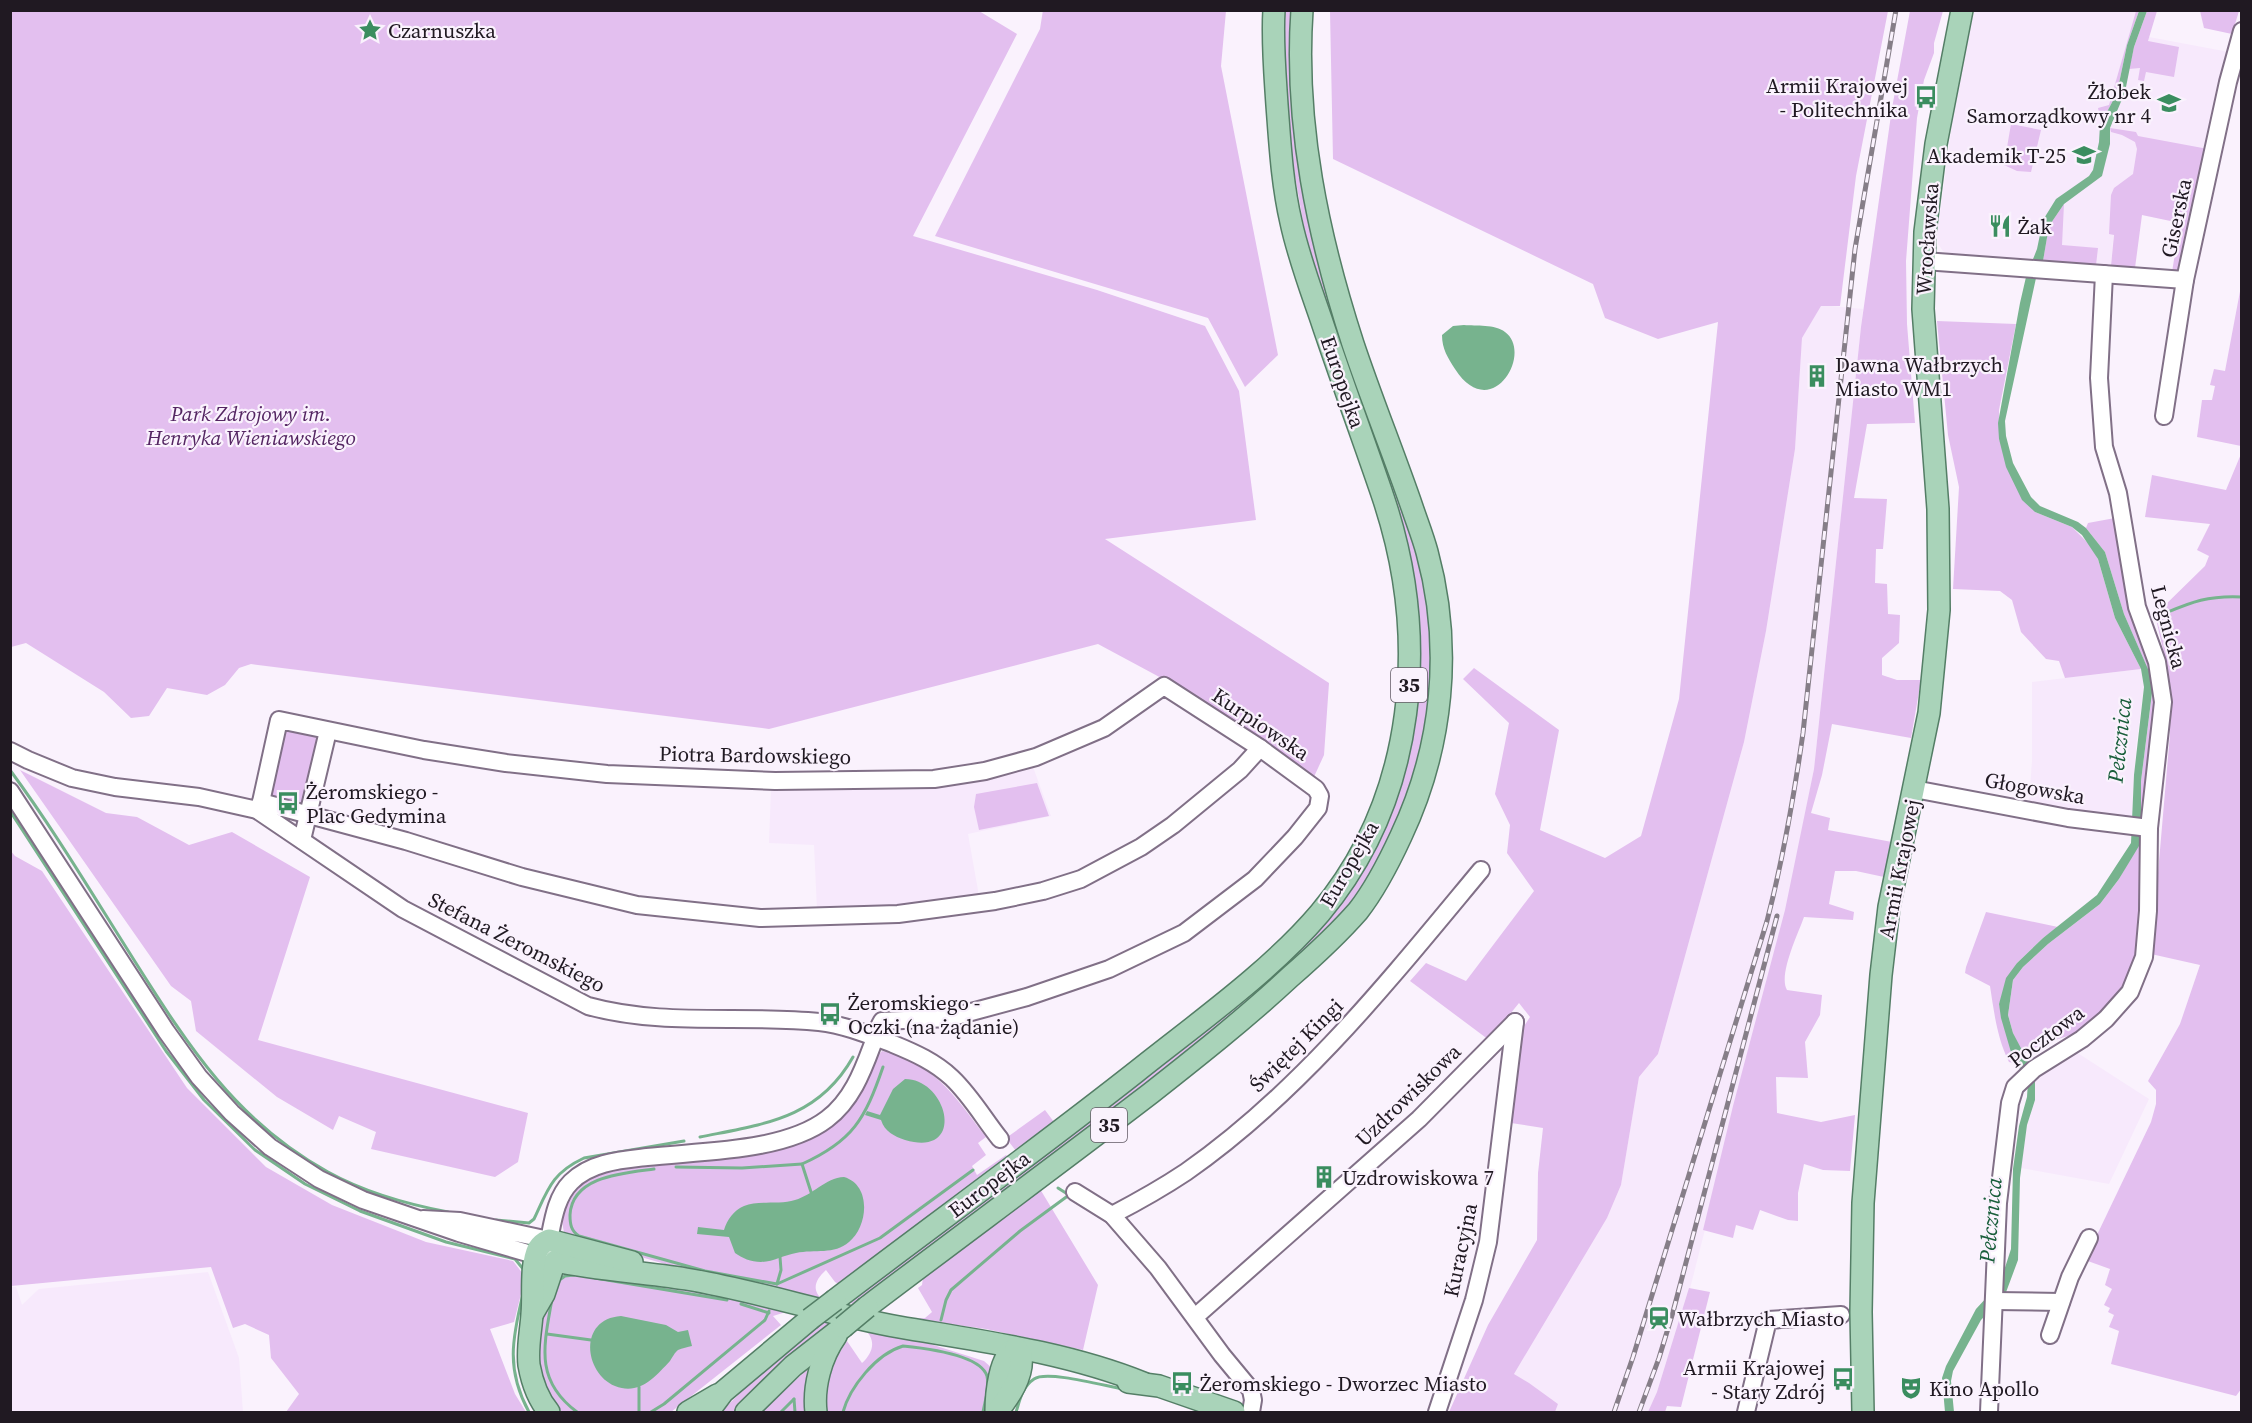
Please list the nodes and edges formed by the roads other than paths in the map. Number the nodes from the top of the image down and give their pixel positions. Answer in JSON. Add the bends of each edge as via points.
{"nodes":[{"id":1,"x":1274,"y":10,"type":"edge"},
{"id":2,"x":1302,"y":10,"type":"edge"},
{"id":3,"x":1962,"y":10,"type":"edge"},
{"id":4,"x":2241,"y":31,"type":"edge"},
{"id":5,"x":1924,"y":261,"type":"junction"},
{"id":6,"x":2104,"y":274,"type":"junction"},
{"id":7,"x":2185,"y":280,"type":"junction"},
{"id":8,"x":1924,"y":327,"type":"joint"},
{"id":9,"x":2164,"y":416,"type":"dead end"},
{"id":10,"x":1164,"y":686,"type":"joint"},
{"id":11,"x":328,"y":731,"type":"junction"},
{"id":12,"x":1260,"y":748,"type":"junction"},
{"id":13,"x":10,"y":751,"type":"edge"},
{"id":14,"x":1914,"y":789,"type":"junction"},
{"id":15,"x":10,"y":791,"type":"edge"},
{"id":16,"x":259,"y":806,"type":"junction"},
{"id":17,"x":308,"y":813,"type":"junction"},
{"id":18,"x":2149,"y":828,"type":"junction"},
{"id":19,"x":302,"y":840,"type":"junction"},
{"id":20,"x":1481,"y":870,"type":"dead end"},
{"id":21,"x":2106,"y":1019,"type":"joint"},
{"id":22,"x":1515,"y":1022,"type":"joint"},
{"id":23,"x":876,"y":1037,"type":"junction"},
{"id":24,"x":1000,"y":1139,"type":"dead end"},
{"id":25,"x":1075,"y":1192,"type":"dead end"},
{"id":26,"x":1112,"y":1215,"type":"junction"},
{"id":27,"x":2089,"y":1238,"type":"dead end"},
{"id":28,"x":547,"y":1252,"type":"junction"},
{"id":29,"x":1997,"y":1300,"type":"junction"},
{"id":30,"x":2061,"y":1302,"type":"junction"},
{"id":31,"x":1840,"y":1315,"type":"dead end"},
{"id":32,"x":1195,"y":1317,"type":"junction"},
{"id":33,"x":843,"y":1327,"type":"junction"},
{"id":34,"x":2050,"y":1335,"type":"dead end"},
{"id":35,"x":1014,"y":1358,"type":"junction"},
{"id":36,"x":723,"y":1392,"type":"junction"},
{"id":37,"x":549,"y":1413,"type":"edge"},
{"id":38,"x":688,"y":1413,"type":"edge"},
{"id":39,"x":708,"y":1413,"type":"edge"},
{"id":40,"x":746,"y":1413,"type":"edge"},
{"id":41,"x":816,"y":1413,"type":"edge"},
{"id":42,"x":996,"y":1413,"type":"edge"},
{"id":43,"x":1234,"y":1413,"type":"edge"},
{"id":44,"x":1251,"y":1413,"type":"edge"},
{"id":45,"x":1437,"y":1413,"type":"edge"},
{"id":46,"x":1746,"y":1413,"type":"edge"},
{"id":47,"x":1863,"y":1413,"type":"edge"},
{"id":48,"x":1989,"y":1413,"type":"edge"}],
"edges":[{"from":1,"to":36,"type":"main road","name":"Europejka","number":"35","bridge":true,"via":[[1276,96],[1291,222],[1398,544],[1407,597],[1411,645],[1405,725],[1368,839],[1320,913],[1283,952],[1078,1118],[810,1319]]},
{"from":2,"to":33,"type":"main road","name":"Europejka","number":"35","bridge":true,"via":[[1302,105],[1310,180],[1326,254],[1427,553],[1440,620],[1442,668],[1436,728],[1413,810],[1385,870],[1360,908],[1329,942],[1223,1037]]},
{"from":3,"to":5,"type":"main road","name":"Wrocławska","via":[[1934,156]]},
{"from":4,"to":7,"type":"street","name":"Giserska"},
{"from":5,"to":6,"type":"street"},
{"from":5,"to":8,"type":"main road","name":"Wrocławska"},
{"from":6,"to":7,"type":"street"},
{"from":6,"to":18,"type":"street","name":"Legnicka","via":[[2099,378],[2104,447],[2118,493],[2137,608],[2157,662],[2163,702]]},
{"from":7,"to":9,"type":"street","name":"Giserska"},
{"from":8,"to":14,"type":"main road","name":"Armii Krajowej","via":[[1940,569],[1929,713]]},
{"from":10,"to":11,"type":"street","name":"Piotra Bardowskiego","via":[[1104,728],[1036,757],[934,779],[775,781],[607,774],[506,763]]},
{"from":10,"to":12,"type":"street","name":"Kurpiowska"},
{"from":11,"to":16,"type":"street","name":"Piotra Bardowskiego","via":[[279,720]]},
{"from":11,"to":17,"type":"street"},
{"from":12,"to":17,"type":"street","via":[[1240,770],[1173,825],[1081,879],[995,901],[898,914],[760,918],[637,905],[522,877]]},
{"from":12,"to":23,"type":"street","name":"Kurpiowska","via":[[1316,789],[1320,796],[1318,808],[1255,879],[1184,933],[1109,969],[1027,998],[949,1018],[882,1021]]},
{"from":13,"to":16,"type":"street","name":"Stefana Żeromskiego","via":[[72,778]]},
{"from":14,"to":18,"type":"street","name":"Głogowska"},
{"from":14,"to":47,"type":"main road","name":"Armii Krajowej","via":[[1887,924],[1864,1176]]},
{"from":15,"to":28,"type":"street","via":[[199,1077],[270,1148],[319,1179],[363,1200],[459,1233]]},
{"from":16,"to":17,"type":"street"},
{"from":16,"to":19,"type":"street","name":"Stefana Żeromskiego"},
{"from":17,"to":19,"type":"street"},
{"from":18,"to":21,"type":"street","name":"Legnicka","via":[[2144,957],[2130,992]]},
{"from":19,"to":23,"type":"street","name":"Stefana Żeromskiego","via":[[403,909],[588,1006],[615,1014],[664,1019],[819,1022]]},
{"from":20,"to":26,"type":"street","name":"Świętej Kingi","via":[[1340,1036],[1257,1116],[1187,1171]]},
{"from":21,"to":29,"type":"street","name":"Pocztowa","via":[[2015,1087],[1998,1203]]},
{"from":22,"to":32,"type":"street","name":"Uzdrowiskowa","via":[[1419,1119]]},
{"from":22,"to":45,"type":"street","name":"Kuracyjna","via":[[1488,1242],[1474,1300]]},
{"from":23,"to":24,"type":"street","name":"Stefana Żeromskiego","via":[[920,1056],[952,1078]]},
{"from":23,"to":28,"type":"street","via":[[848,1099],[811,1131],[782,1140],[612,1162],[587,1170],[563,1192]]},
{"from":25,"to":26,"type":"street"},
{"from":26,"to":32,"type":"street"},
{"from":27,"to":30,"type":"street"},
{"from":28,"to":35,"type":"main road","via":[[620,1272],[687,1279],[898,1326],[950,1347]]},
{"from":28,"to":37,"type":"main road","via":[[544,1294],[533,1313],[529,1334],[529,1363],[535,1387]]},
{"from":29,"to":30,"type":"street"},
{"from":29,"to":48,"type":"street","name":"Pocztowa"},
{"from":30,"to":34,"type":"street"},
{"from":31,"to":46,"type":"street","via":[[1768,1320]]},
{"from":32,"to":44,"type":"street","via":[[1251,1390]]},
{"from":33,"to":40,"type":"main road","name":"Europejka","number":"35","via":[[793,1366]]},
{"from":33,"to":41,"type":"main road","via":[[832,1341],[820,1372]]},
{"from":35,"to":42,"type":"main road","via":[[996,1399]]},
{"from":35,"to":43,"type":"main road","via":[[1112,1381],[1159,1386]]},
{"from":36,"to":38,"type":"main road"},
{"from":36,"to":39,"type":"main road","name":"Europejka","number":"35"}]}
